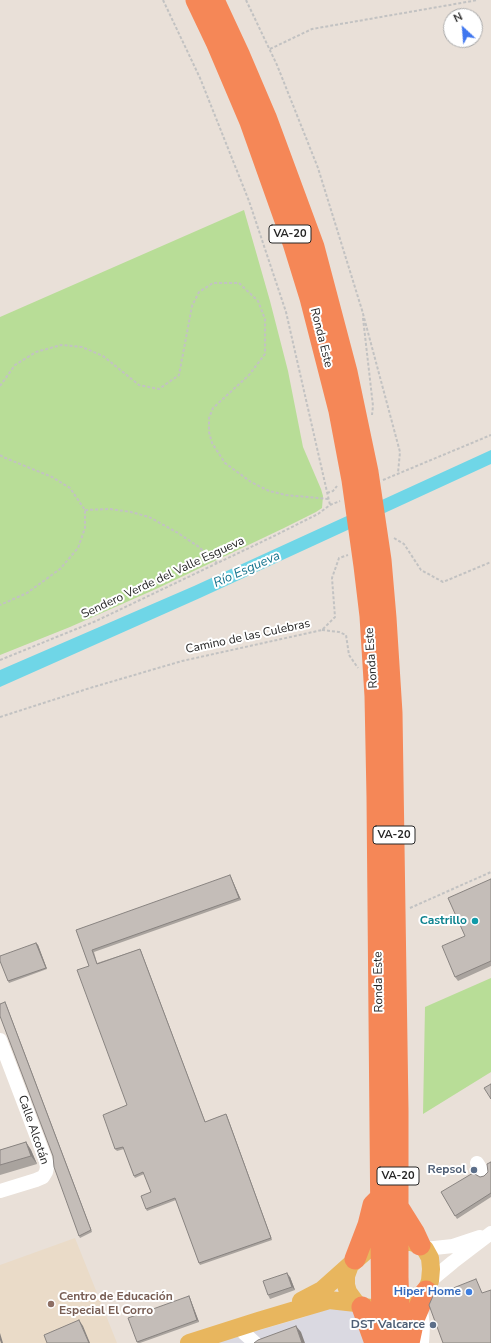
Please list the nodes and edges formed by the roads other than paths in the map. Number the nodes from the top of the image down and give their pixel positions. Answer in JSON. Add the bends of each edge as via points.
{"nodes":[{"id":1,"x":196,"y":0,"type":"edge"},
{"id":2,"x":214,"y":0,"type":"edge"},
{"id":3,"x":360,"y":476,"type":"junction"},
{"id":4,"x":366,"y":560,"type":"junction"},
{"id":5,"x":0,"y":1040,"type":"edge"},
{"id":6,"x":0,"y":1191,"type":"edge"},
{"id":7,"x":381,"y":1196,"type":"junction"},
{"id":8,"x":399,"y":1208,"type":"junction"},
{"id":9,"x":490,"y":1234,"type":"edge"},
{"id":10,"x":390,"y":1243,"type":"junction"},
{"id":11,"x":423,"y":1247,"type":"junction"},
{"id":12,"x":352,"y":1262,"type":"junction"},
{"id":13,"x":425,"y":1292,"type":"junction"},
{"id":14,"x":375,"y":1307,"type":"junction"},
{"id":15,"x":278,"y":1315,"type":"junction"},
{"id":16,"x":241,"y":1326,"type":"junction"},
{"id":17,"x":189,"y":1343,"type":"edge"},
{"id":18,"x":255,"y":1343,"type":"edge"},
{"id":19,"x":375,"y":1343,"type":"edge"},
{"id":20,"x":382,"y":1343,"type":"edge"},
{"id":21,"x":400,"y":1343,"type":"edge"},
{"id":22,"x":409,"y":1343,"type":"edge"},
{"id":23,"x":422,"y":1343,"type":"edge"}],
"edges":[{"from":1,"to":3,"type":"highway","name":"Ronda Este","number":"VA-20","via":[[250,122],[293,243]]},
{"from":2,"to":3,"type":"highway","name":"Ronda Este","number":"VA-20","via":[[266,117],[314,247],[347,372]]},
{"from":3,"to":4,"type":"highway","name":"Ronda Este","number":"VA-20"},
{"from":4,"to":7,"type":"highway","name":"Ronda Este","number":"VA-20","via":[[377,797]]},
{"from":4,"to":8,"type":"highway","name":"Ronda Este","number":"VA-20","via":[[386,618],[392,713]]},
{"from":5,"to":6,"type":"street","name":"Calle Alcotán","via":[[47,1167],[43,1177]]},
{"from":7,"to":10,"type":"highway","name":"Ronda Este","number":"VA-20"},
{"from":7,"to":12,"type":"highway","via":[[373,1205]]},
{"from":8,"to":10,"type":"highway","name":"Ronda Este","number":"VA-20"},
{"from":8,"to":11,"type":"highway"},
{"from":9,"to":11,"type":"street","via":[[453,1246]]},
{"from":9,"to":13,"type":"street"},
{"from":10,"to":11,"type":"main road","via":[[411,1242]]},
{"from":10,"to":12,"type":"main road","via":[[366,1251]]},
{"from":10,"to":14,"type":"highway","name":"Ronda Este","number":"VA-20"},
{"from":11,"to":13,"type":"main road","via":[[430,1258],[431,1269]]},
{"from":12,"to":14,"type":"main road","via":[[346,1276],[348,1292]]},
{"from":12,"to":15,"type":"main road","via":[[322,1290]]},
{"from":13,"to":14,"type":"main road","via":[[412,1301]]},
{"from":13,"to":22,"type":"highway","via":[[413,1323]]},
{"from":13,"to":23,"type":"street"},
{"from":14,"to":15,"type":"main road","via":[[329,1300]]},
{"from":14,"to":19,"type":"highway"},
{"from":14,"to":20,"type":"highway","name":"Ronda Este","number":"VA-20"},
{"from":14,"to":21,"type":"highway","name":"Ronda Este","number":"VA-20"},
{"from":15,"to":16,"type":"main road"},
{"from":16,"to":17,"type":"main road"},
{"from":16,"to":18,"type":"street","via":[[244,1333]]}]}
